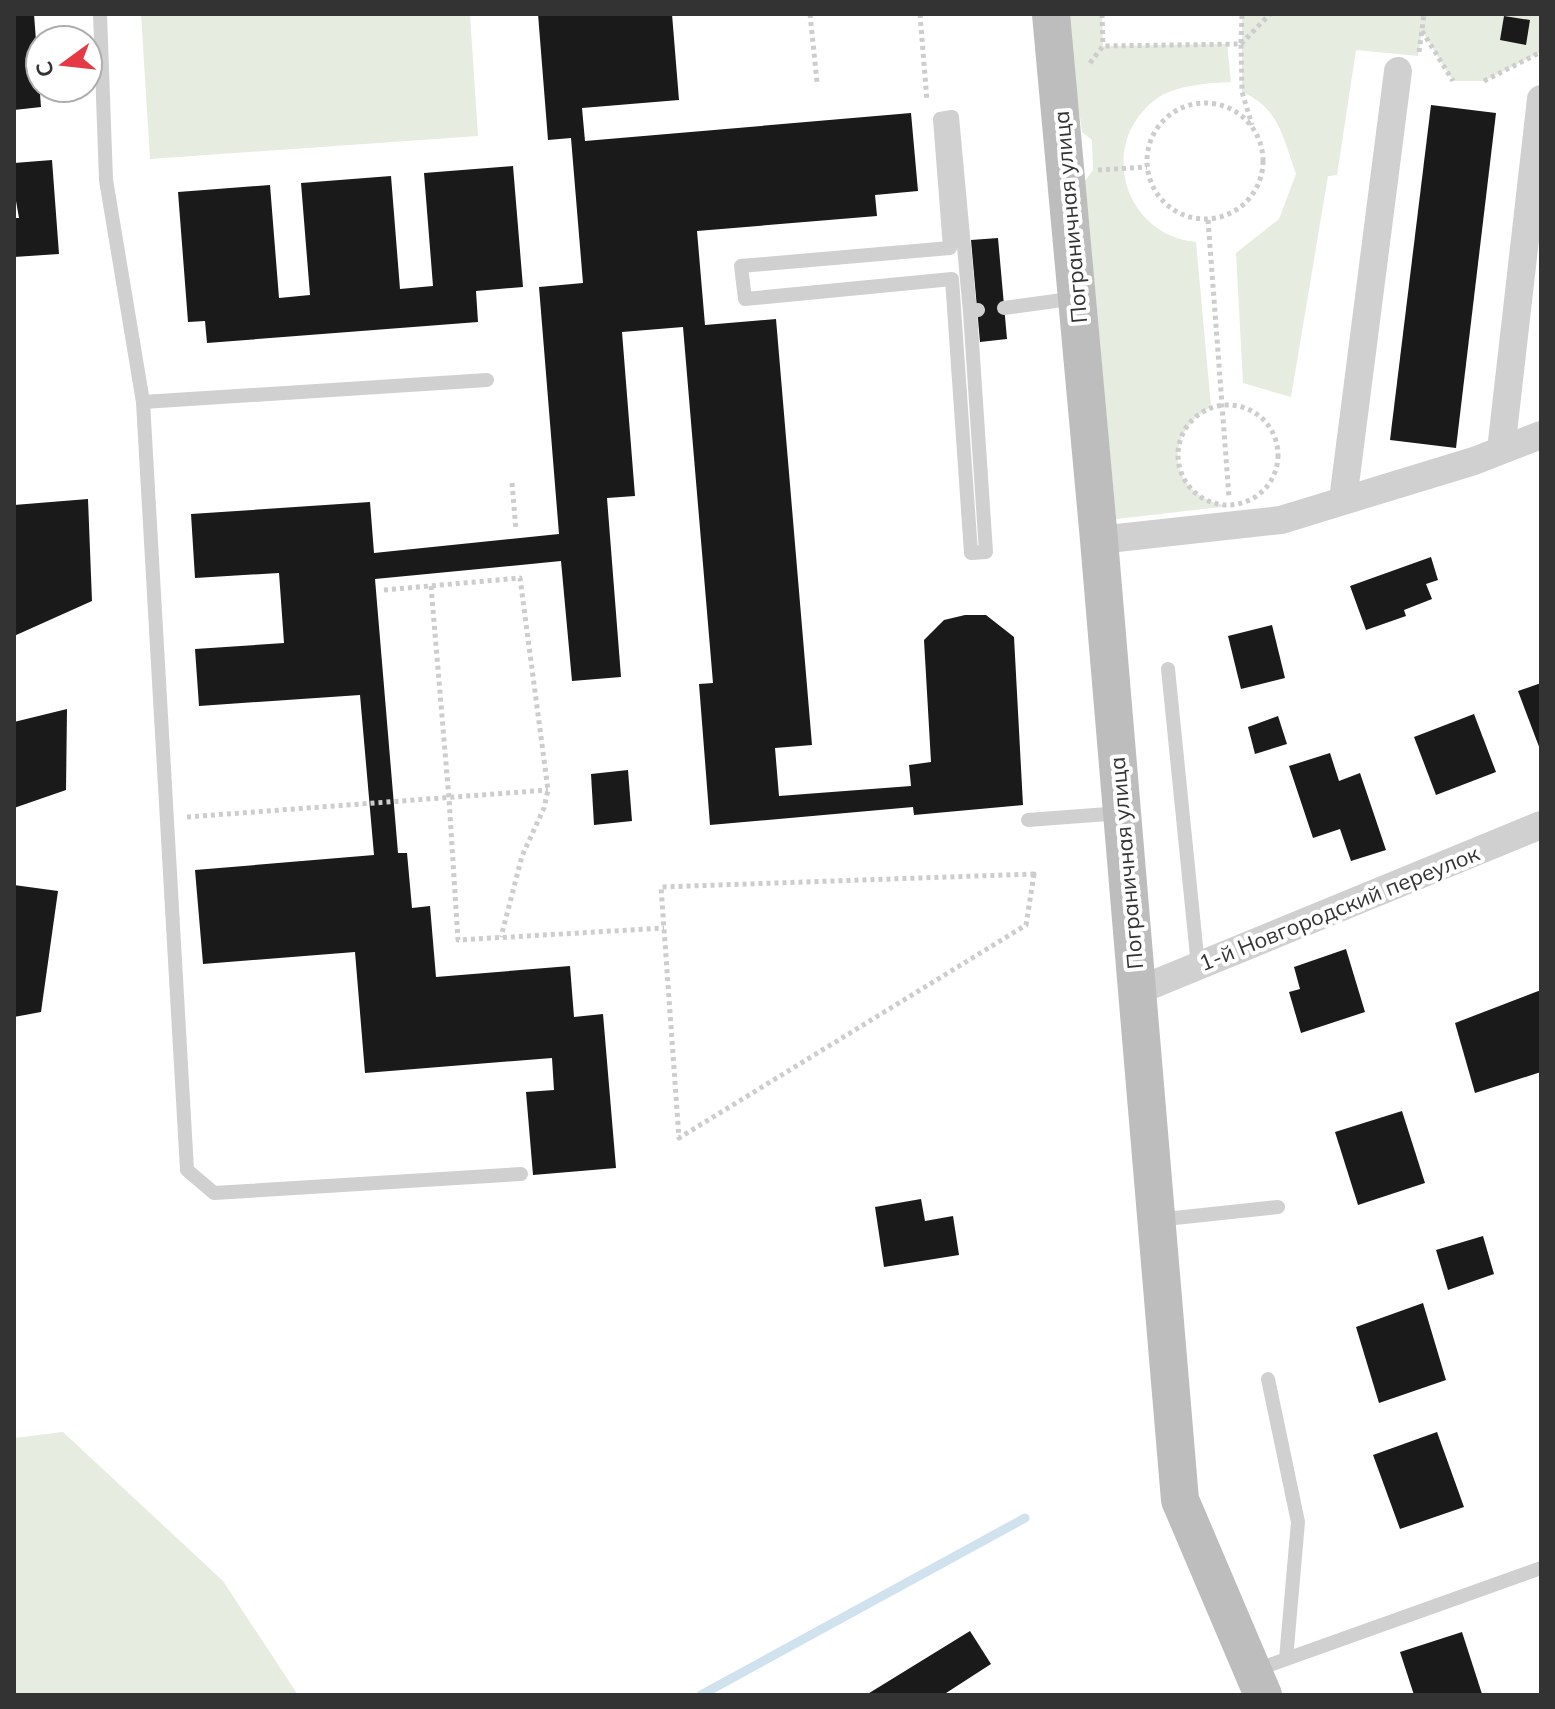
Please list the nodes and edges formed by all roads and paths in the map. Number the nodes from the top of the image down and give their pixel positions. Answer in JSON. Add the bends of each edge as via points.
{"nodes":[{"id":1,"x":100,"y":14,"type":"edge"},
{"id":2,"x":810,"y":14,"type":"edge"},
{"id":3,"x":920,"y":14,"type":"edge"},
{"id":4,"x":1051,"y":14,"type":"edge"},
{"id":5,"x":1102,"y":14,"type":"edge"},
{"id":6,"x":1242,"y":14,"type":"edge"},
{"id":7,"x":1270,"y":14,"type":"edge"},
{"id":8,"x":1422,"y":30,"type":"dead end"},
{"id":9,"x":1241,"y":44,"type":"junction"},
{"id":10,"x":1103,"y":46,"type":"junction"},
{"id":11,"x":1541,"y":52,"type":"edge"},
{"id":12,"x":1085,"y":71,"type":"dead end"},
{"id":13,"x":1398,"y":71,"type":"dead end"},
{"id":14,"x":1460,"y":80,"type":"dead end"},
{"id":15,"x":1472,"y":80,"type":"dead end"},
{"id":16,"x":1453,"y":81,"type":"junction"},
{"id":17,"x":1484,"y":81,"type":"junction"},
{"id":18,"x":817,"y":82,"type":"dead end"},
{"id":19,"x":1443,"y":82,"type":"dead end"},
{"id":20,"x":1495,"y":86,"type":"dead end"},
{"id":21,"x":1541,"y":99,"type":"edge"},
{"id":22,"x":928,"y":107,"type":"dead end"},
{"id":23,"x":1252,"y":127,"type":"junction"},
{"id":24,"x":1208,"y":220,"type":"junction"},
{"id":25,"x":1078,"y":298,"type":"junction"},
{"id":26,"x":1004,"y":308,"type":"dead end"},
{"id":27,"x":974,"y":311,"type":"joint"},
{"id":28,"x":487,"y":380,"type":"dead end"},
{"id":29,"x":143,"y":402,"type":"junction"},
{"id":30,"x":1221,"y":406,"type":"junction"},
{"id":31,"x":1541,"y":435,"type":"edge"},
{"id":32,"x":1501,"y":450,"type":"junction"},
{"id":33,"x":512,"y":483,"type":"dead end"},
{"id":34,"x":1343,"y":500,"type":"junction"},
{"id":35,"x":1230,"y":506,"type":"junction"},
{"id":36,"x":516,"y":530,"type":"dead end"},
{"id":37,"x":1099,"y":540,"type":"junction"},
{"id":38,"x":431,"y":586,"type":"junction"},
{"id":39,"x":384,"y":590,"type":"dead end"},
{"id":40,"x":1168,"y":669,"type":"dead end"},
{"id":41,"x":548,"y":790,"type":"junction"},
{"id":42,"x":449,"y":799,"type":"junction"},
{"id":43,"x":1121,"y":813,"type":"junction"},
{"id":44,"x":166,"y":819,"type":"junction"},
{"id":45,"x":1028,"y":820,"type":"dead end"},
{"id":46,"x":1541,"y":825,"type":"edge"},
{"id":47,"x":664,"y":928,"type":"junction"},
{"id":48,"x":501,"y":937,"type":"junction"},
{"id":49,"x":1198,"y":966,"type":"junction"},
{"id":50,"x":1137,"y":991,"type":"junction"},
{"id":51,"x":521,"y":1174,"type":"dead end"},
{"id":52,"x":1278,"y":1207,"type":"dead end"},
{"id":53,"x":1156,"y":1220,"type":"junction"},
{"id":54,"x":1268,"y":1379,"type":"dead end"},
{"id":55,"x":1541,"y":1568,"type":"edge"},
{"id":56,"x":1267,"y":1675,"type":"edge"}],
"edges":[{"from":1,"to":29,"type":"lane","via":[[106,180]]},
{"from":2,"to":18,"type":"path"},
{"from":3,"to":22,"type":"path"},
{"from":4,"to":25,"type":"street","name":"Пограничная улица"},
{"from":5,"to":10,"type":"path"},
{"from":6,"to":9,"type":"path"},
{"from":7,"to":9,"type":"path"},
{"from":8,"to":16,"type":"path"},
{"from":9,"to":10,"type":"path"},
{"from":9,"to":23,"type":"path","via":[[1242,92]]},
{"from":10,"to":12,"type":"path"},
{"from":11,"to":17,"type":"path"},
{"from":13,"to":34,"type":"street"},
{"from":14,"to":16,"type":"path"},
{"from":15,"to":17,"type":"path"},
{"from":16,"to":19,"type":"path"},
{"from":17,"to":20,"type":"path"},
{"from":21,"to":32,"type":"street"},
{"from":23,"to":24,"type":"path","via":[[1261,144],[1261,179],[1241,208]]},
{"from":23,"to":24,"type":"path","via":[[1231,110],[1198,104],[1176,111],[1154,133],[1147,167],[1161,199],[1174,211]]},
{"from":24,"to":30,"type":"path"},
{"from":25,"to":26,"type":"lane"},
{"from":25,"to":37,"type":"street","name":"Пограничная улица"},
{"from":27,"to":27,"type":"lane","via":[[952,117],[940,119],[950,248],[741,266],[745,299],[952,279],[971,553],[986,552]]},
{"from":28,"to":29,"type":"lane"},
{"from":29,"to":44,"type":"lane"},
{"from":30,"to":35,"type":"path"},
{"from":30,"to":35,"type":"path","via":[[1197,415],[1186,427],[1177,457],[1180,473],[1199,498]]},
{"from":30,"to":35,"type":"path","via":[[1245,408],[1260,416],[1277,446],[1272,479],[1261,493]]},
{"from":31,"to":32,"type":"street"},
{"from":32,"to":34,"type":"street"},
{"from":33,"to":36,"type":"path"},
{"from":34,"to":37,"type":"street","via":[[1281,520]]},
{"from":37,"to":43,"type":"street","name":"Пограничная улица"},
{"from":38,"to":39,"type":"path"},
{"from":38,"to":41,"type":"path","via":[[520,578]]},
{"from":38,"to":42,"type":"path"},
{"from":40,"to":49,"type":"lane"},
{"from":41,"to":42,"type":"path"},
{"from":41,"to":48,"type":"path","via":[[522,856]]},
{"from":42,"to":44,"type":"path"},
{"from":42,"to":48,"type":"path","via":[[458,940]]},
{"from":43,"to":45,"type":"lane"},
{"from":43,"to":50,"type":"street","name":"Пограничная улица"},
{"from":44,"to":51,"type":"lane","via":[[187,1170],[214,1193]]},
{"from":46,"to":49,"type":"street","name":"1-й Новгородский переулок"},
{"from":47,"to":47,"type":"path","via":[[661,887],[1034,874],[1026,925],[679,1138]]},
{"from":47,"to":48,"type":"path"},
{"from":49,"to":50,"type":"street","name":"1-й Новгородский переулок"},
{"from":50,"to":53,"type":"street","name":"Пограничная улица"},
{"from":52,"to":53,"type":"lane"},
{"from":53,"to":56,"type":"street","name":"Пограничная улица","via":[[1180,1500]]},
{"from":54,"to":56,"type":"lane","via":[[1298,1522]]},
{"from":55,"to":56,"type":"lane"}]}
